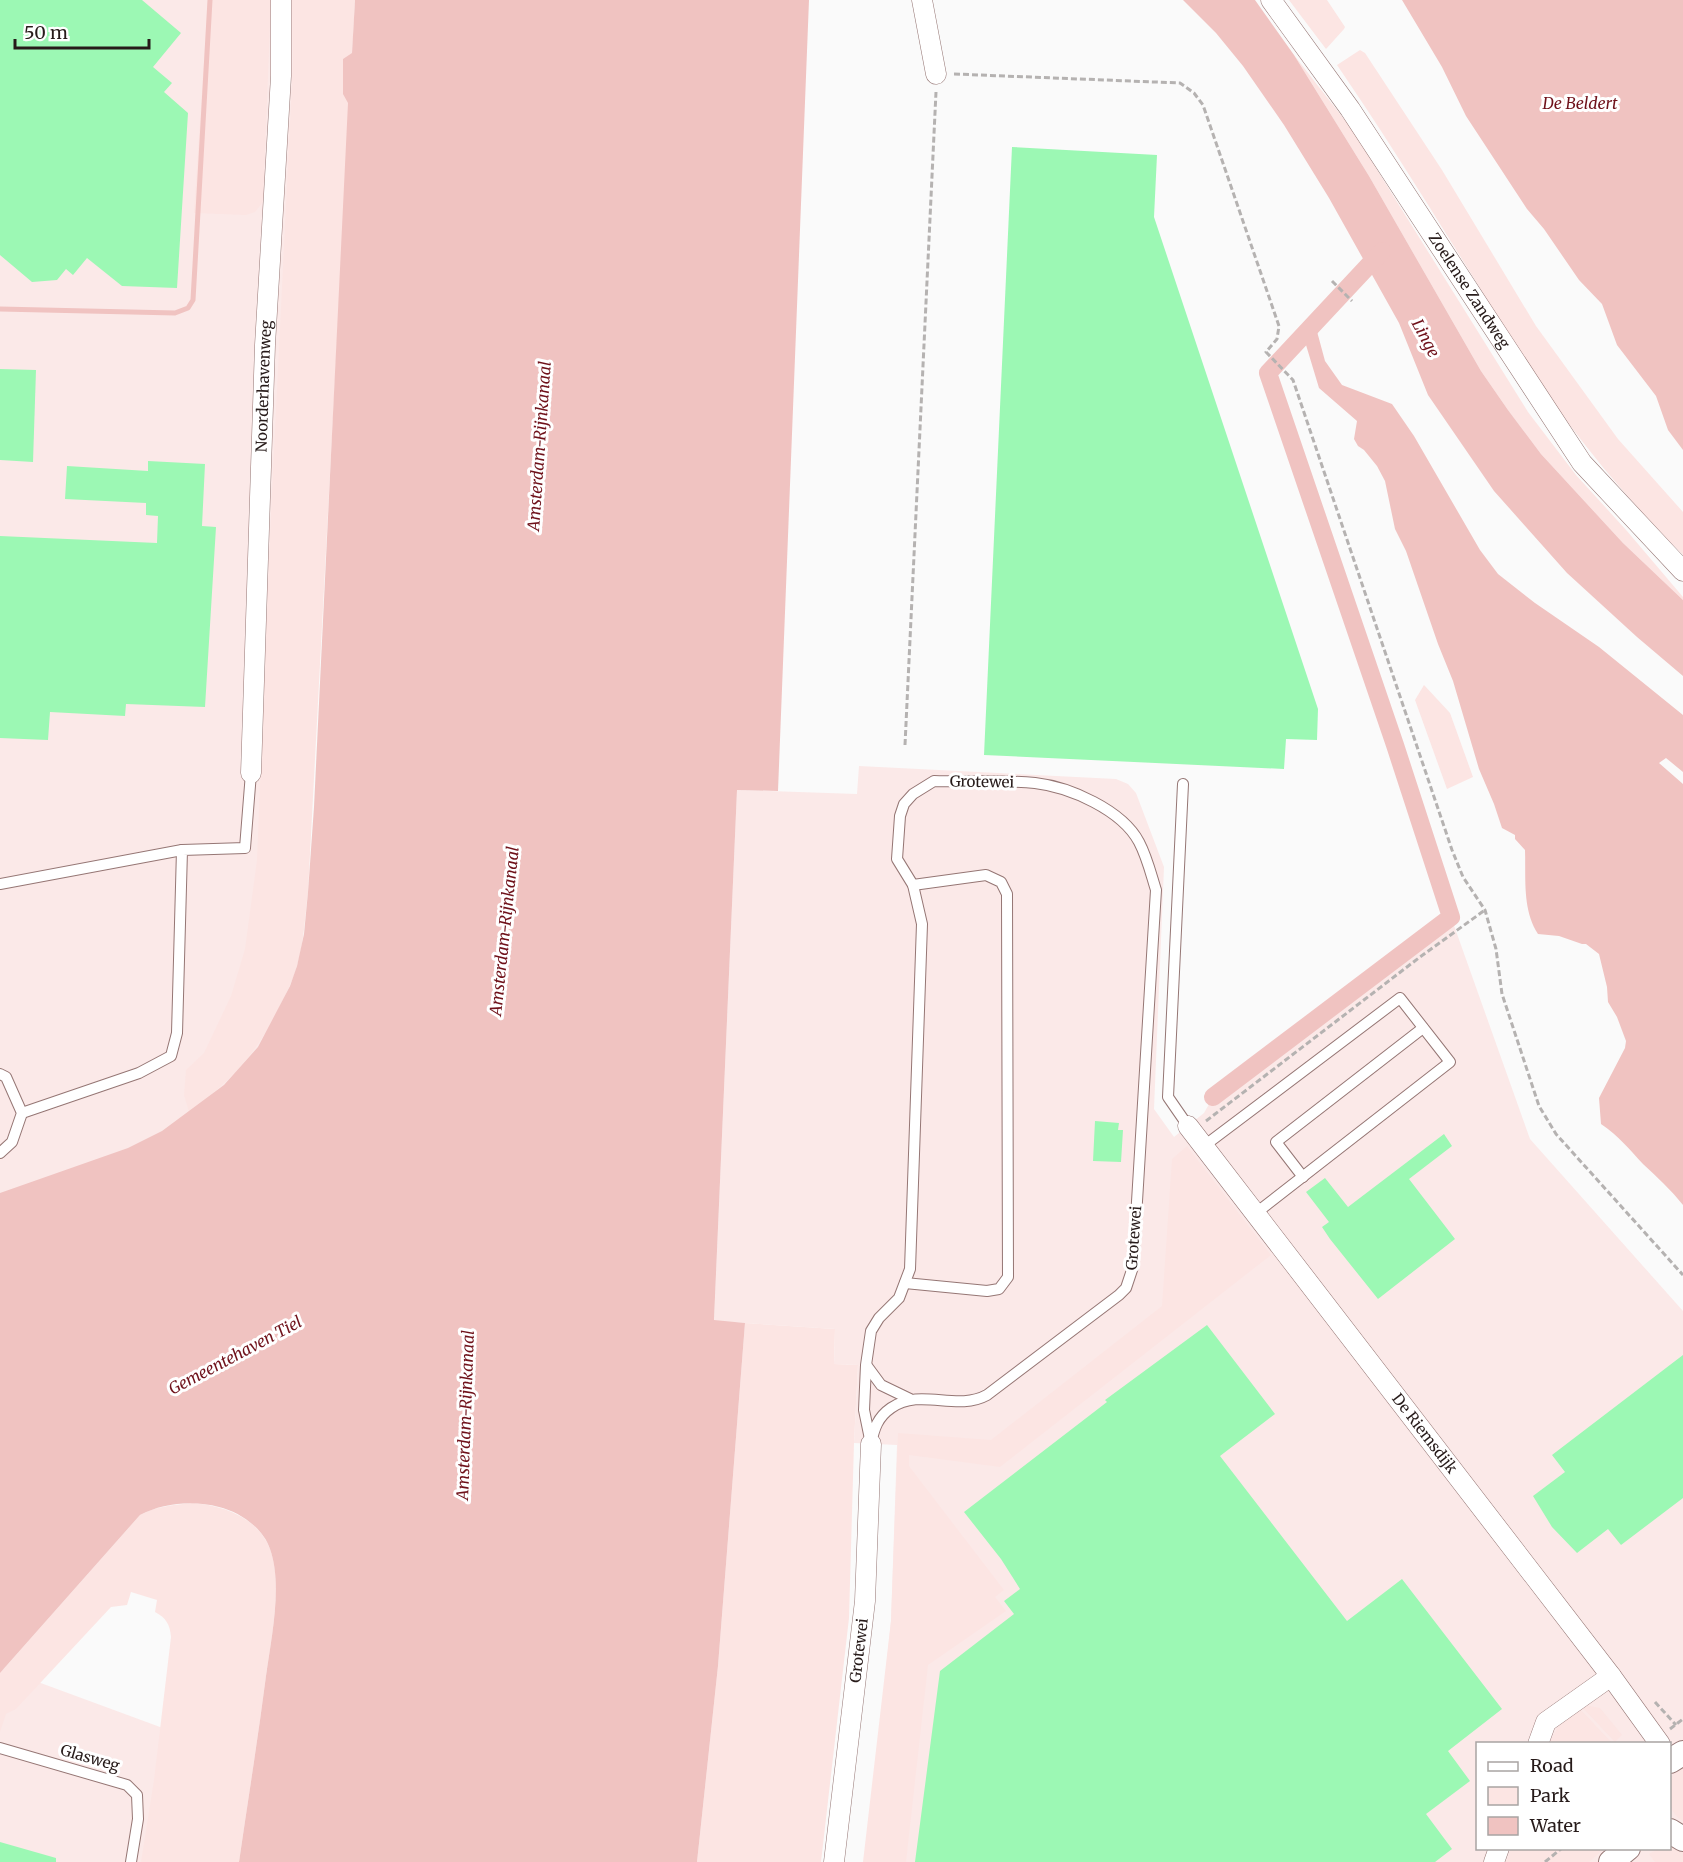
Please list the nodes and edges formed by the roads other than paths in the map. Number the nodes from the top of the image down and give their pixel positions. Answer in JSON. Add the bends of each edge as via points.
{"nodes":[{"id":1,"x":280,"y":0,"type":"edge"},
{"id":2,"x":922,"y":0,"type":"edge"},
{"id":3,"x":1271,"y":0,"type":"edge"},
{"id":4,"x":936,"y":74,"type":"road end"},
{"id":5,"x":1683,"y":571,"type":"edge"},
{"id":6,"x":251,"y":773,"type":"joint"},
{"id":7,"x":1183,"y":784,"type":"dead end"},
{"id":8,"x":182,"y":850,"type":"junction"},
{"id":9,"x":0,"y":884,"type":"edge"},
{"id":10,"x":912,"y":885,"type":"junction"},
{"id":11,"x":1423,"y":1028,"type":"junction"},
{"id":12,"x":0,"y":1074,"type":"edge"},
{"id":13,"x":22,"y":1113,"type":"junction"},
{"id":14,"x":1195,"y":1135,"type":"junction"},
{"id":15,"x":0,"y":1153,"type":"edge"},
{"id":16,"x":1303,"y":1177,"type":"junction"},
{"id":17,"x":1256,"y":1213,"type":"junction"},
{"id":18,"x":905,"y":1283,"type":"junction"},
{"id":19,"x":866,"y":1365,"type":"junction"},
{"id":20,"x":910,"y":1399,"type":"junction"},
{"id":21,"x":871,"y":1444,"type":"junction"},
{"id":22,"x":1611,"y":1676,"type":"junction"},
{"id":23,"x":1538,"y":1742,"type":"edge"},
{"id":24,"x":1662,"y":1742,"type":"edge"},
{"id":25,"x":0,"y":1748,"type":"edge"},
{"id":26,"x":1626,"y":1850,"type":"edge"},
{"id":27,"x":131,"y":1862,"type":"edge"},
{"id":28,"x":834,"y":1862,"type":"edge"},
{"id":29,"x":1611,"y":1862,"type":"edge"}],
"edges":[{"from":1,"to":6,"type":"street","name":"Noorderhavenweg"},
{"from":2,"to":4,"type":"street"},
{"from":3,"to":5,"type":"street","name":"Zoelense Zandweg","via":[[1350,109],[1582,462]]},
{"from":6,"to":8,"type":"lane","via":[[245,848]]},
{"from":7,"to":14,"type":"lane","via":[[1168,1097]]},
{"from":8,"to":9,"type":"lane"},
{"from":8,"to":13,"type":"lane","via":[[177,1033],[171,1056],[139,1073]]},
{"from":10,"to":18,"type":"lane","via":[[922,924],[910,1269]]},
{"from":10,"to":18,"type":"lane","via":[[986,875],[1001,882],[1007,894],[1008,1277],[999,1288],[987,1291]]},
{"from":10,"to":20,"type":"lane","name":"Grotewei","via":[[897,859],[900,816],[913,794],[934,781],[1034,783],[1070,792],[1117,816],[1139,842],[1156,890],[1133,1267],[1126,1288],[976,1401]]},
{"from":11,"to":14,"type":"lane","via":[[1400,998]]},
{"from":11,"to":16,"type":"lane","via":[[1450,1062]]},
{"from":11,"to":16,"type":"lane","via":[[1276,1142]]},
{"from":12,"to":13,"type":"lane","via":[[6,1077]]},
{"from":13,"to":15,"type":"lane","via":[[12,1142]]},
{"from":14,"to":17,"type":"street","name":"De Riemsdijk"},
{"from":16,"to":17,"type":"lane"},
{"from":17,"to":22,"type":"street","name":"De Riemsdijk"},
{"from":18,"to":19,"type":"lane","via":[[899,1298],[871,1331]]},
{"from":19,"to":20,"type":"lane","via":[[881,1385]]},
{"from":19,"to":21,"type":"lane","via":[[864,1410]]},
{"from":20,"to":21,"type":"lane","name":"Grotewei","via":[[878,1420]]},
{"from":21,"to":28,"type":"street","name":"Grotewei","via":[[865,1601]]},
{"from":22,"to":23,"type":"street","via":[[1546,1722]]},
{"from":22,"to":24,"type":"street","name":"De Riemsdijk"},
{"from":25,"to":27,"type":"lane","name":"Glasweg","via":[[128,1785],[137,1795],[138,1819]]},
{"from":26,"to":29,"type":"street"}]}
